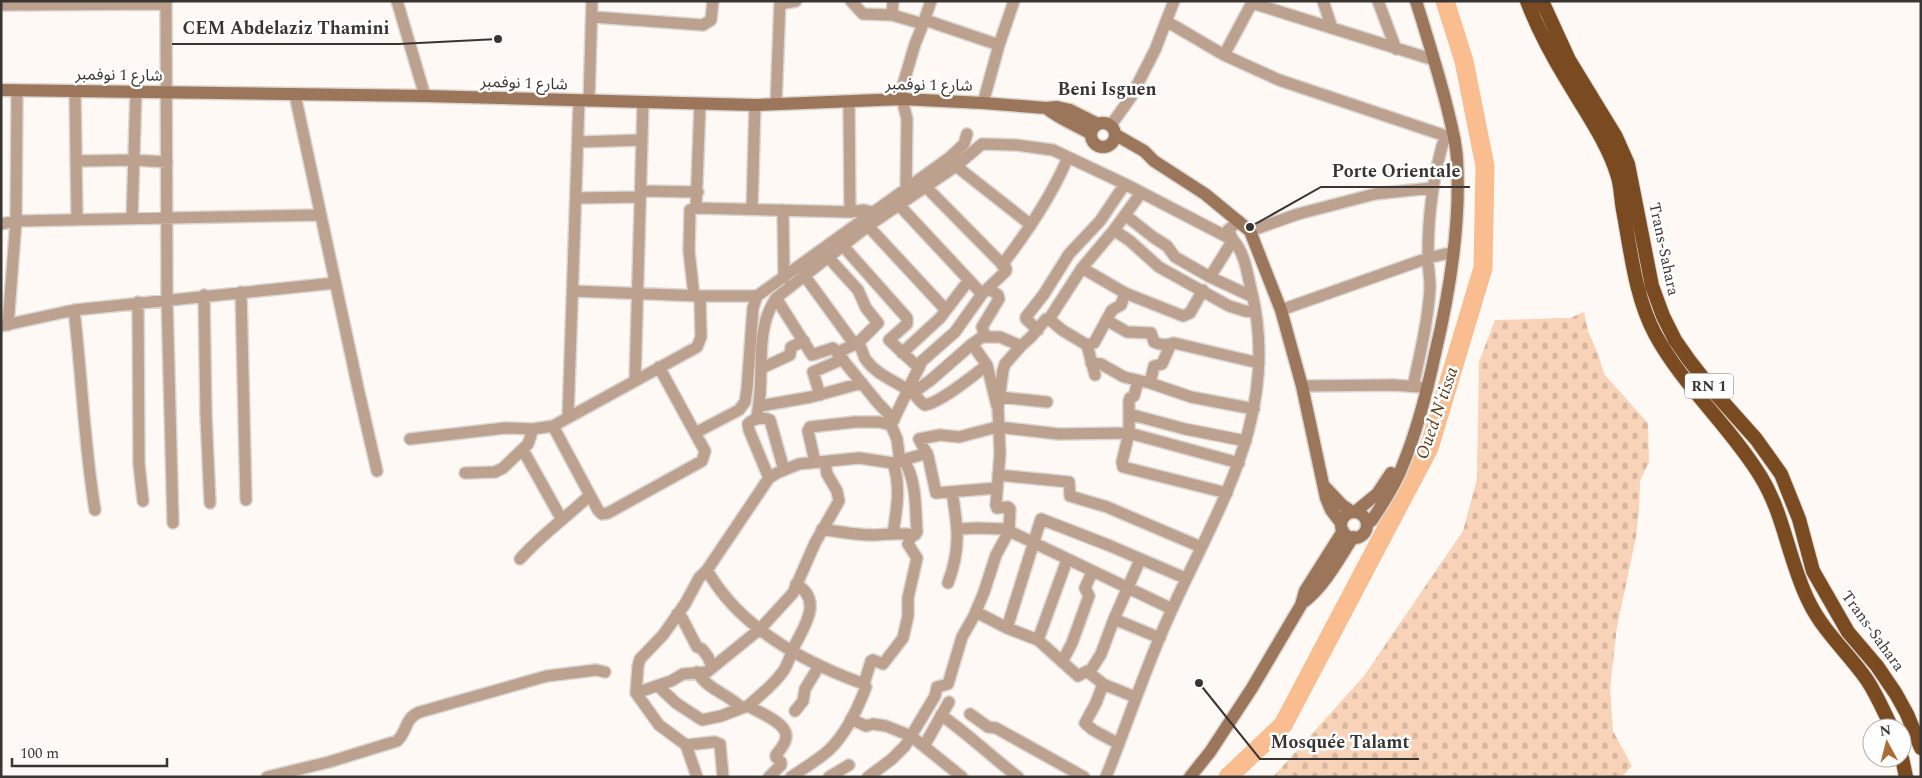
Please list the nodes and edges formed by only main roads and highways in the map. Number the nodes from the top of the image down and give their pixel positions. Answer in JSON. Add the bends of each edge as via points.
{"nodes":[{"id":1,"x":1416,"y":1,"type":"edge"},
{"id":2,"x":1526,"y":1,"type":"edge"},
{"id":3,"x":1542,"y":1,"type":"edge"},
{"id":4,"x":1,"y":90,"type":"edge"},
{"id":5,"x":1094,"y":129,"type":"junction"},
{"id":6,"x":1113,"y":134,"type":"junction"},
{"id":7,"x":1408,"y":451,"type":"junction"},
{"id":8,"x":1323,"y":484,"type":"junction"},
{"id":9,"x":1353,"y":512,"type":"junction"},
{"id":10,"x":1367,"y":524,"type":"junction"},
{"id":11,"x":1346,"y":531,"type":"junction"},
{"id":12,"x":1887,"y":718,"type":"edge"},
{"id":13,"x":1921,"y":748,"type":"edge"},
{"id":14,"x":1190,"y":777,"type":"edge"}],
"edges":[{"from":1,"to":7,"type":"main road","via":[[1434,60],[1457,158],[1458,201],[1454,252],[1442,324],[1428,387]]},
{"from":2,"to":12,"type":"highway","name":"Trans-Sahara","number":"RN 1","via":[[1546,47],[1594,124],[1618,178],[1644,312],[1674,363],[1760,475],[1770,493],[1810,606],[1868,681]]},
{"from":3,"to":13,"type":"highway","name":"Trans-Sahara","number":"RN 1","via":[[1569,60],[1616,137],[1628,164],[1652,286],[1675,340],[1781,474],[1799,519],[1812,571],[1848,632],[1896,694]]},
{"from":4,"to":5,"type":"main road","name":"شارع 1 نوفمبر","via":[[755,105],[902,100],[1046,108]]},
{"from":5,"to":6,"type":"main road","via":[[1104,123]]},
{"from":5,"to":6,"type":"main road","via":[[1093,142],[1100,147],[1108,147]]},
{"from":6,"to":8,"type":"main road","via":[[1147,160],[1154,161],[1205,194],[1250,232],[1281,310],[1302,386]]},
{"from":7,"to":9,"type":"main road","via":[[1377,494]]},
{"from":7,"to":10,"type":"main road","via":[[1394,485]]},
{"from":8,"to":9,"type":"main road"},
{"from":8,"to":11,"type":"main road","via":[[1331,510]]},
{"from":9,"to":10,"type":"main road","via":[[1364,516]]},
{"from":9,"to":11,"type":"main road","via":[[1344,516]]},
{"from":10,"to":11,"type":"main road","via":[[1361,535]]},
{"from":11,"to":14,"type":"main road","via":[[1332,546],[1247,696]]}]}
